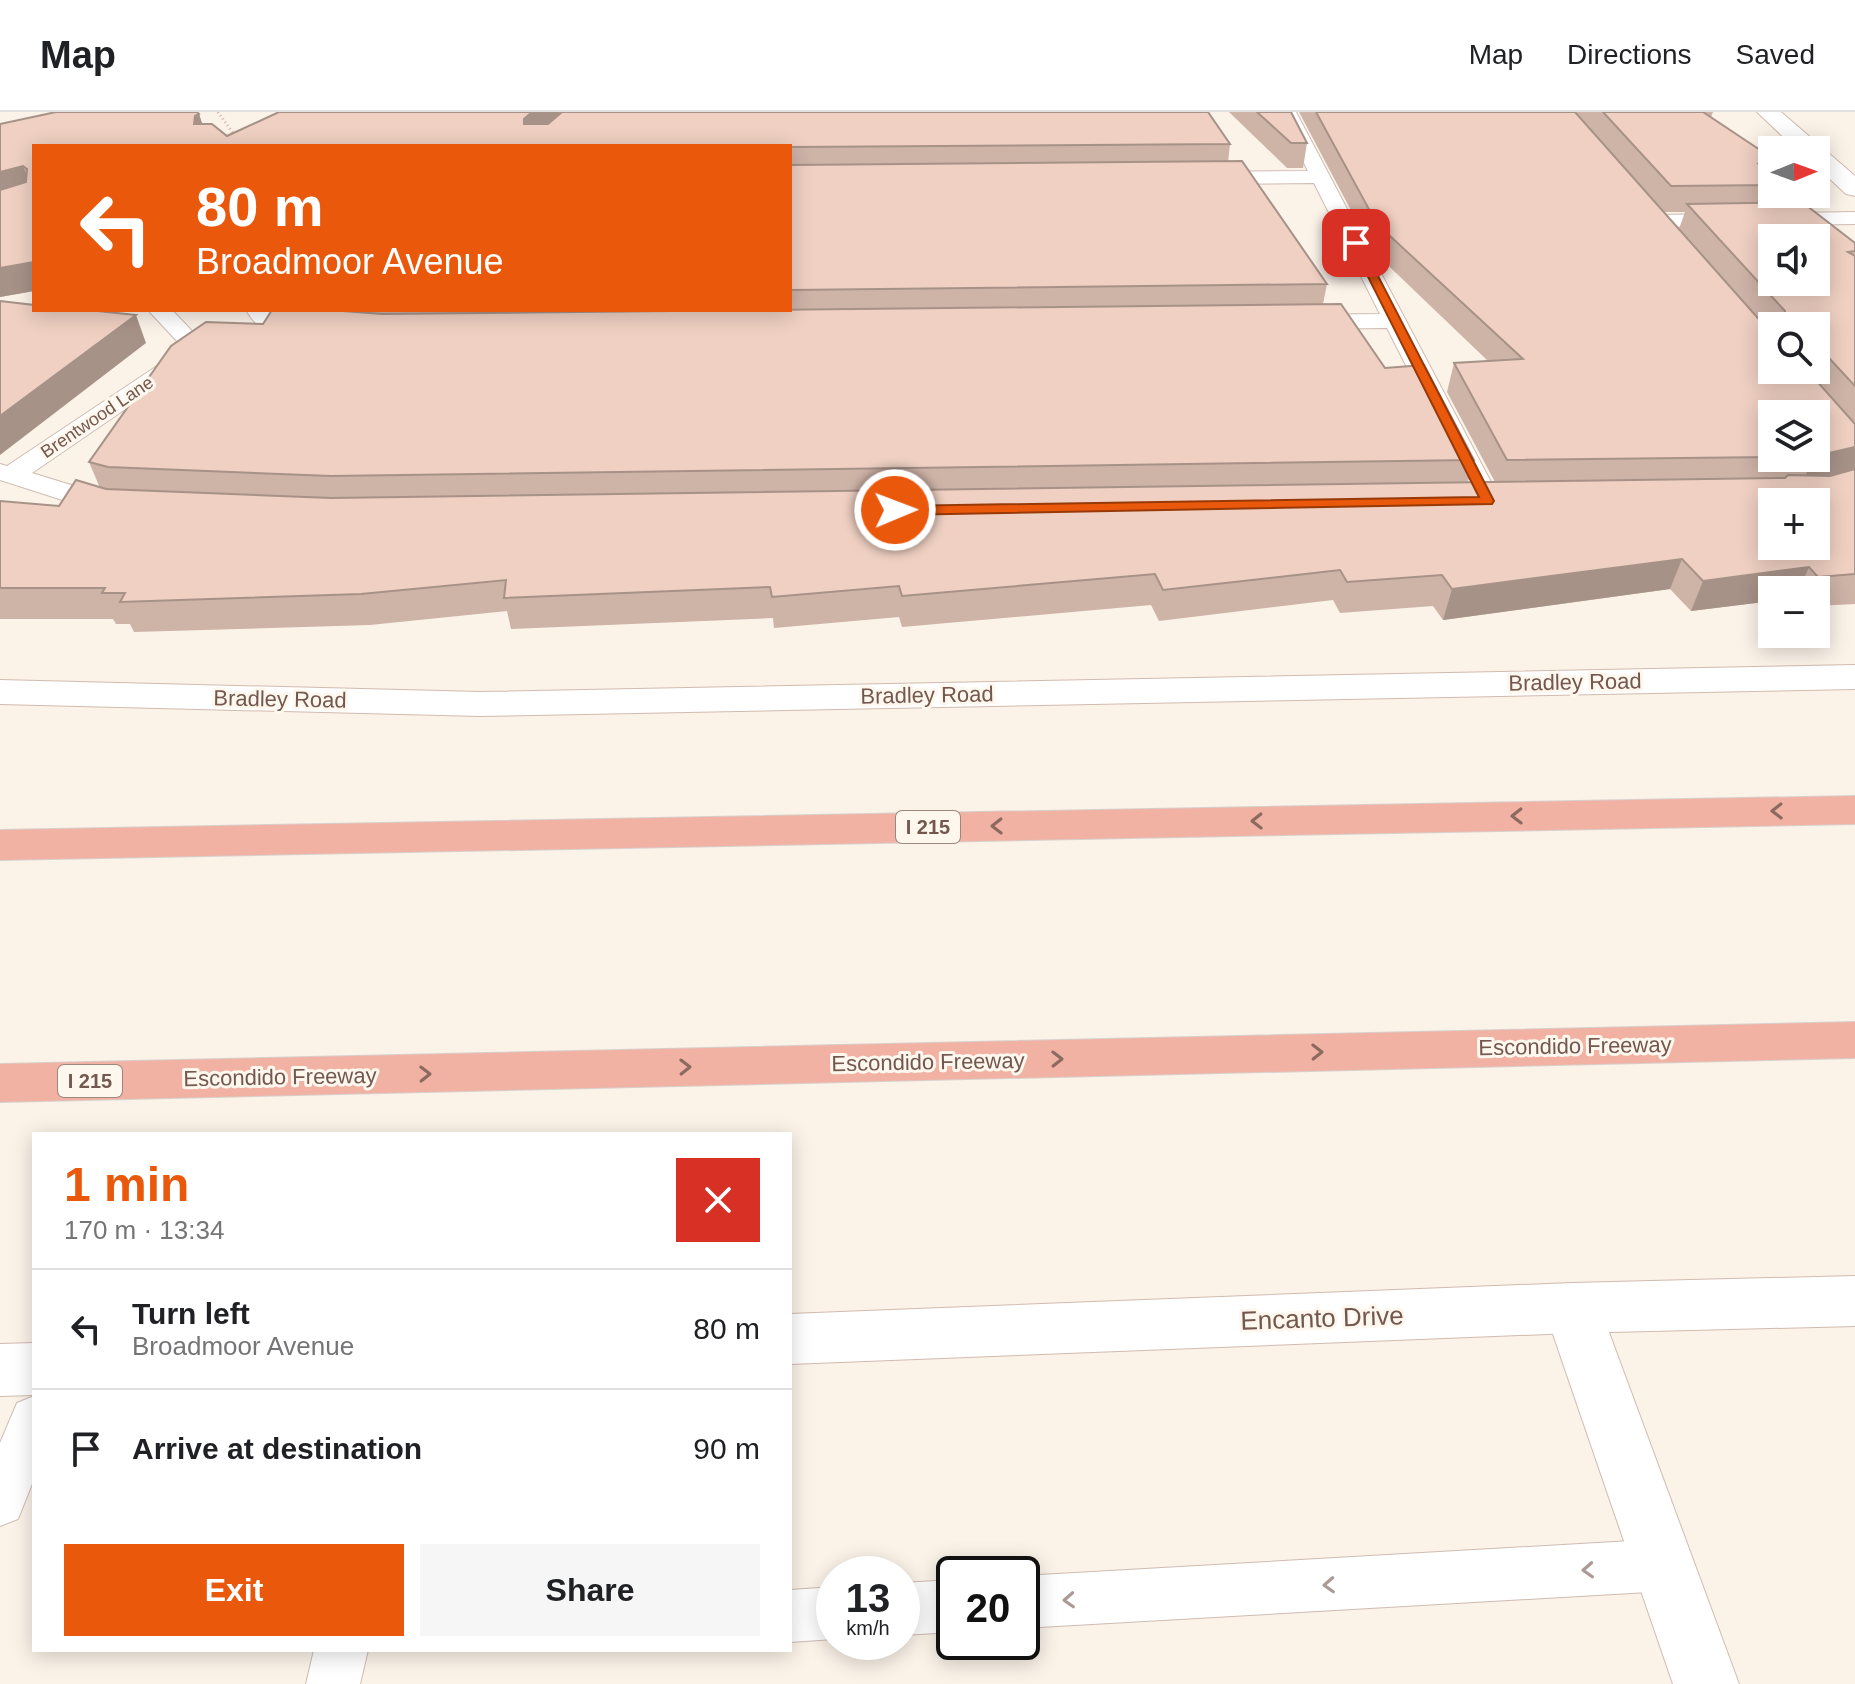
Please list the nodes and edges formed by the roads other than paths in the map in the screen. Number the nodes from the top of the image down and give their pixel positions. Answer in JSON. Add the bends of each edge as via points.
{"nodes":[{"id":1,"x":1287,"y":112,"type":"edge"},
{"id":2,"x":1768,"y":112,"type":"edge"},
{"id":3,"x":1795,"y":136,"type":"edge"},
{"id":4,"x":1830,"y":167,"type":"edge"},
{"id":5,"x":1323,"y":177,"type":"junction"},
{"id":6,"x":1182,"y":178,"type":"edge"},
{"id":7,"x":1855,"y":189,"type":"edge"},
{"id":8,"x":1855,"y":218,"type":"edge"},
{"id":9,"x":1676,"y":246,"type":"edge"},
{"id":10,"x":161,"y":312,"type":"edge"},
{"id":11,"x":262,"y":316,"type":"edge"},
{"id":12,"x":1394,"y":321,"type":"junction"},
{"id":13,"x":1282,"y":322,"type":"edge"},
{"id":14,"x":344,"y":328,"type":"edge"},
{"id":15,"x":197,"y":349,"type":"junction"},
{"id":16,"x":6,"y":473,"type":"edge"},
{"id":17,"x":1488,"y":501,"type":"junction"},
{"id":18,"x":1519,"y":501,"type":"edge"},
{"id":19,"x":1456,"y":502,"type":"edge"},
{"id":20,"x":134,"y":509,"type":"edge"},
{"id":21,"x":1855,"y":677,"type":"edge"},
{"id":22,"x":0,"y":692,"type":"edge"},
{"id":23,"x":1855,"y":810,"type":"edge"},
{"id":24,"x":0,"y":845,"type":"edge"},
{"id":25,"x":1855,"y":1040,"type":"edge"},
{"id":26,"x":179,"y":1080,"type":"junction"},
{"id":27,"x":0,"y":1083,"type":"edge"},
{"id":28,"x":0,"y":1094,"type":"edge"},
{"id":29,"x":1855,"y":1301,"type":"edge"},
{"id":30,"x":1572,"y":1308,"type":"junction"},
{"id":31,"x":792,"y":1339,"type":"edge"},
{"id":32,"x":32,"y":1369,"type":"edge"},
{"id":33,"x":0,"y":1370,"type":"edge"},
{"id":34,"x":32,"y":1424,"type":"edge"},
{"id":35,"x":0,"y":1502,"type":"edge"},
{"id":36,"x":1666,"y":1565,"type":"junction"},
{"id":37,"x":1040,"y":1601,"type":"edge"},
{"id":38,"x":816,"y":1614,"type":"edge"},
{"id":39,"x":792,"y":1616,"type":"edge"},
{"id":40,"x":341,"y":1652,"type":"edge"},
{"id":41,"x":333,"y":1684,"type":"edge"},
{"id":42,"x":1706,"y":1684,"type":"edge"}],
"edges":[{"from":1,"to":5,"type":"lane"},
{"from":2,"to":3,"type":"street"},
{"from":4,"to":7,"type":"street"},
{"from":5,"to":6,"type":"lane"},
{"from":5,"to":12,"type":"lane"},
{"from":8,"to":9,"type":"lane","via":[[1650,216]]},
{"from":10,"to":15,"type":"lane"},
{"from":11,"to":14,"type":"lane","name":"Brentwood Lane"},
{"from":11,"to":15,"type":"lane","name":"Brentwood Lane"},
{"from":12,"to":13,"type":"lane"},
{"from":12,"to":17,"type":"lane"},
{"from":15,"to":16,"type":"lane","name":"Brentwood Lane"},
{"from":16,"to":20,"type":"lane"},
{"from":17,"to":18,"type":"lane"},
{"from":17,"to":19,"type":"lane"},
{"from":21,"to":22,"type":"street","name":"Bradley Road","via":[[480,704]]},
{"from":23,"to":24,"type":"highway","number":"I 215","one_way":true},
{"from":26,"to":25,"type":"highway","name":"Escondido Freeway","number":"I 215","one_way":true},
{"from":26,"to":27,"type":"highway","name":"Escondido Freeway","number":"I 215"},
{"from":26,"to":28,"type":"highway"},
{"from":29,"to":30,"type":"street","name":"Encanto Drive"},
{"from":30,"to":31,"type":"street","name":"Encanto Drive"},
{"from":30,"to":36,"type":"street"},
{"from":32,"to":33,"type":"street"},
{"from":34,"to":35,"type":"lane"},
{"from":36,"to":37,"type":"lane","one_way":true},
{"from":36,"to":42,"type":"street"},
{"from":38,"to":39,"type":"lane"},
{"from":40,"to":41,"type":"lane"}]}
